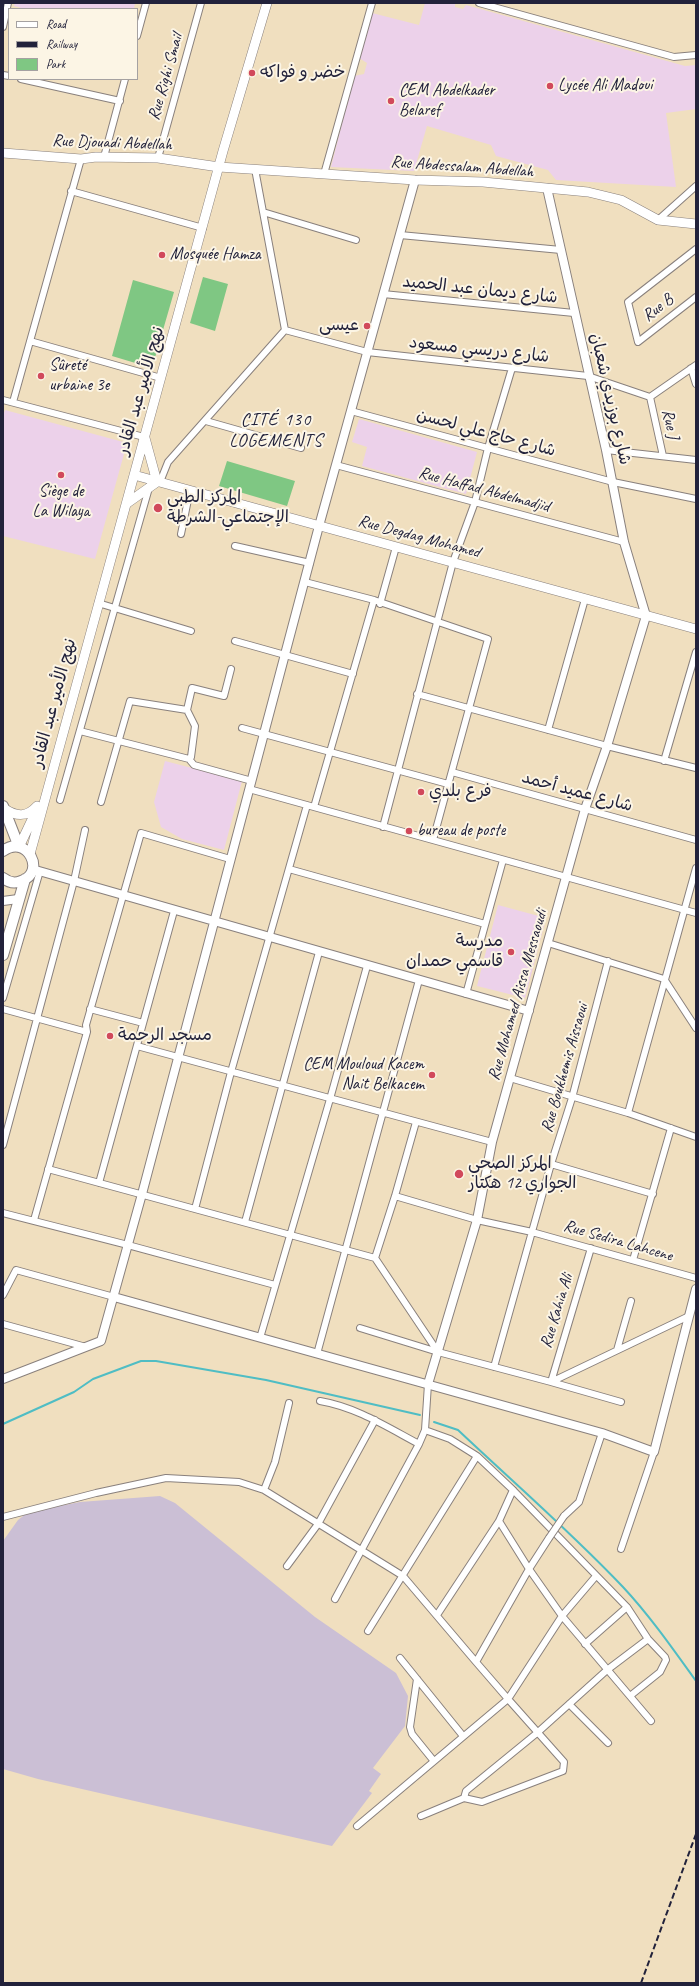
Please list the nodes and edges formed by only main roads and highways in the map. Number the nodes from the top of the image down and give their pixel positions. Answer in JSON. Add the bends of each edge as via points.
{"nodes":[{"id":1,"x":267,"y":3,"type":"edge"},
{"id":2,"x":3,"y":153,"type":"edge"},
{"id":3,"x":219,"y":167,"type":"junction"},
{"id":4,"x":696,"y":224,"type":"edge"},
{"id":5,"x":144,"y":437,"type":"junction"},
{"id":6,"x":134,"y":475,"type":"junction"},
{"id":7,"x":155,"y":483,"type":"junction"},
{"id":8,"x":126,"y":504,"type":"junction"},
{"id":9,"x":696,"y":629,"type":"edge"},
{"id":10,"x":47,"y":788,"type":"junction"},
{"id":11,"x":40,"y":804,"type":"junction"},
{"id":12,"x":4,"y":807,"type":"edge"},
{"id":13,"x":19,"y":847,"type":"junction"},
{"id":14,"x":3,"y":851,"type":"edge"},
{"id":15,"x":30,"y":854,"type":"junction"},
{"id":16,"x":3,"y":878,"type":"edge"},
{"id":17,"x":25,"y":879,"type":"junction"},
{"id":18,"x":3,"y":955,"type":"edge"}],
"edges":[{"from":1,"to":3,"type":"main road","name":"نهج الأمير عبد القادر"},
{"from":2,"to":3,"type":"main road","name":"Rue Djouadi Abdellah","via":[[81,159],[158,158]]},
{"from":3,"to":4,"type":"main road","name":"Rue Abdessalam Abdellah","via":[[483,182],[588,192],[621,200],[658,220]]},
{"from":3,"to":5,"type":"main road","name":"نهج الأمير عبد القادر"},
{"from":5,"to":6,"type":"main road","name":"نهج الأمير عبد القادر"},
{"from":5,"to":7,"type":"main road"},
{"from":6,"to":7,"type":"main road","name":"Rue Degdag Mohamed"},
{"from":6,"to":8,"type":"main road","name":"نهج الأمير عبد القادر"},
{"from":7,"to":8,"type":"main road"},
{"from":7,"to":9,"type":"main road","name":"Rue Degdag Mohamed","via":[[190,490]]},
{"from":8,"to":10,"type":"main road","name":"نهج الأمير عبد القادر"},
{"from":10,"to":11,"type":"main road","name":"نهج الأمير عبد القادر"},
{"from":10,"to":15,"type":"main road","name":"نهج الأمير عبد القادر"},
{"from":11,"to":12,"type":"main road","via":[[24,815],[16,815]]},
{"from":11,"to":13,"type":"main road","name":"نهج الأمير عبد القادر"},
{"from":12,"to":13,"type":"main road"},
{"from":13,"to":14,"type":"main road"},
{"from":13,"to":15,"type":"main road"},
{"from":15,"to":17,"type":"main road","via":[[36,870]]},
{"from":16,"to":17,"type":"main road","via":[[13,882]]},
{"from":17,"to":18,"type":"main road"}]}
